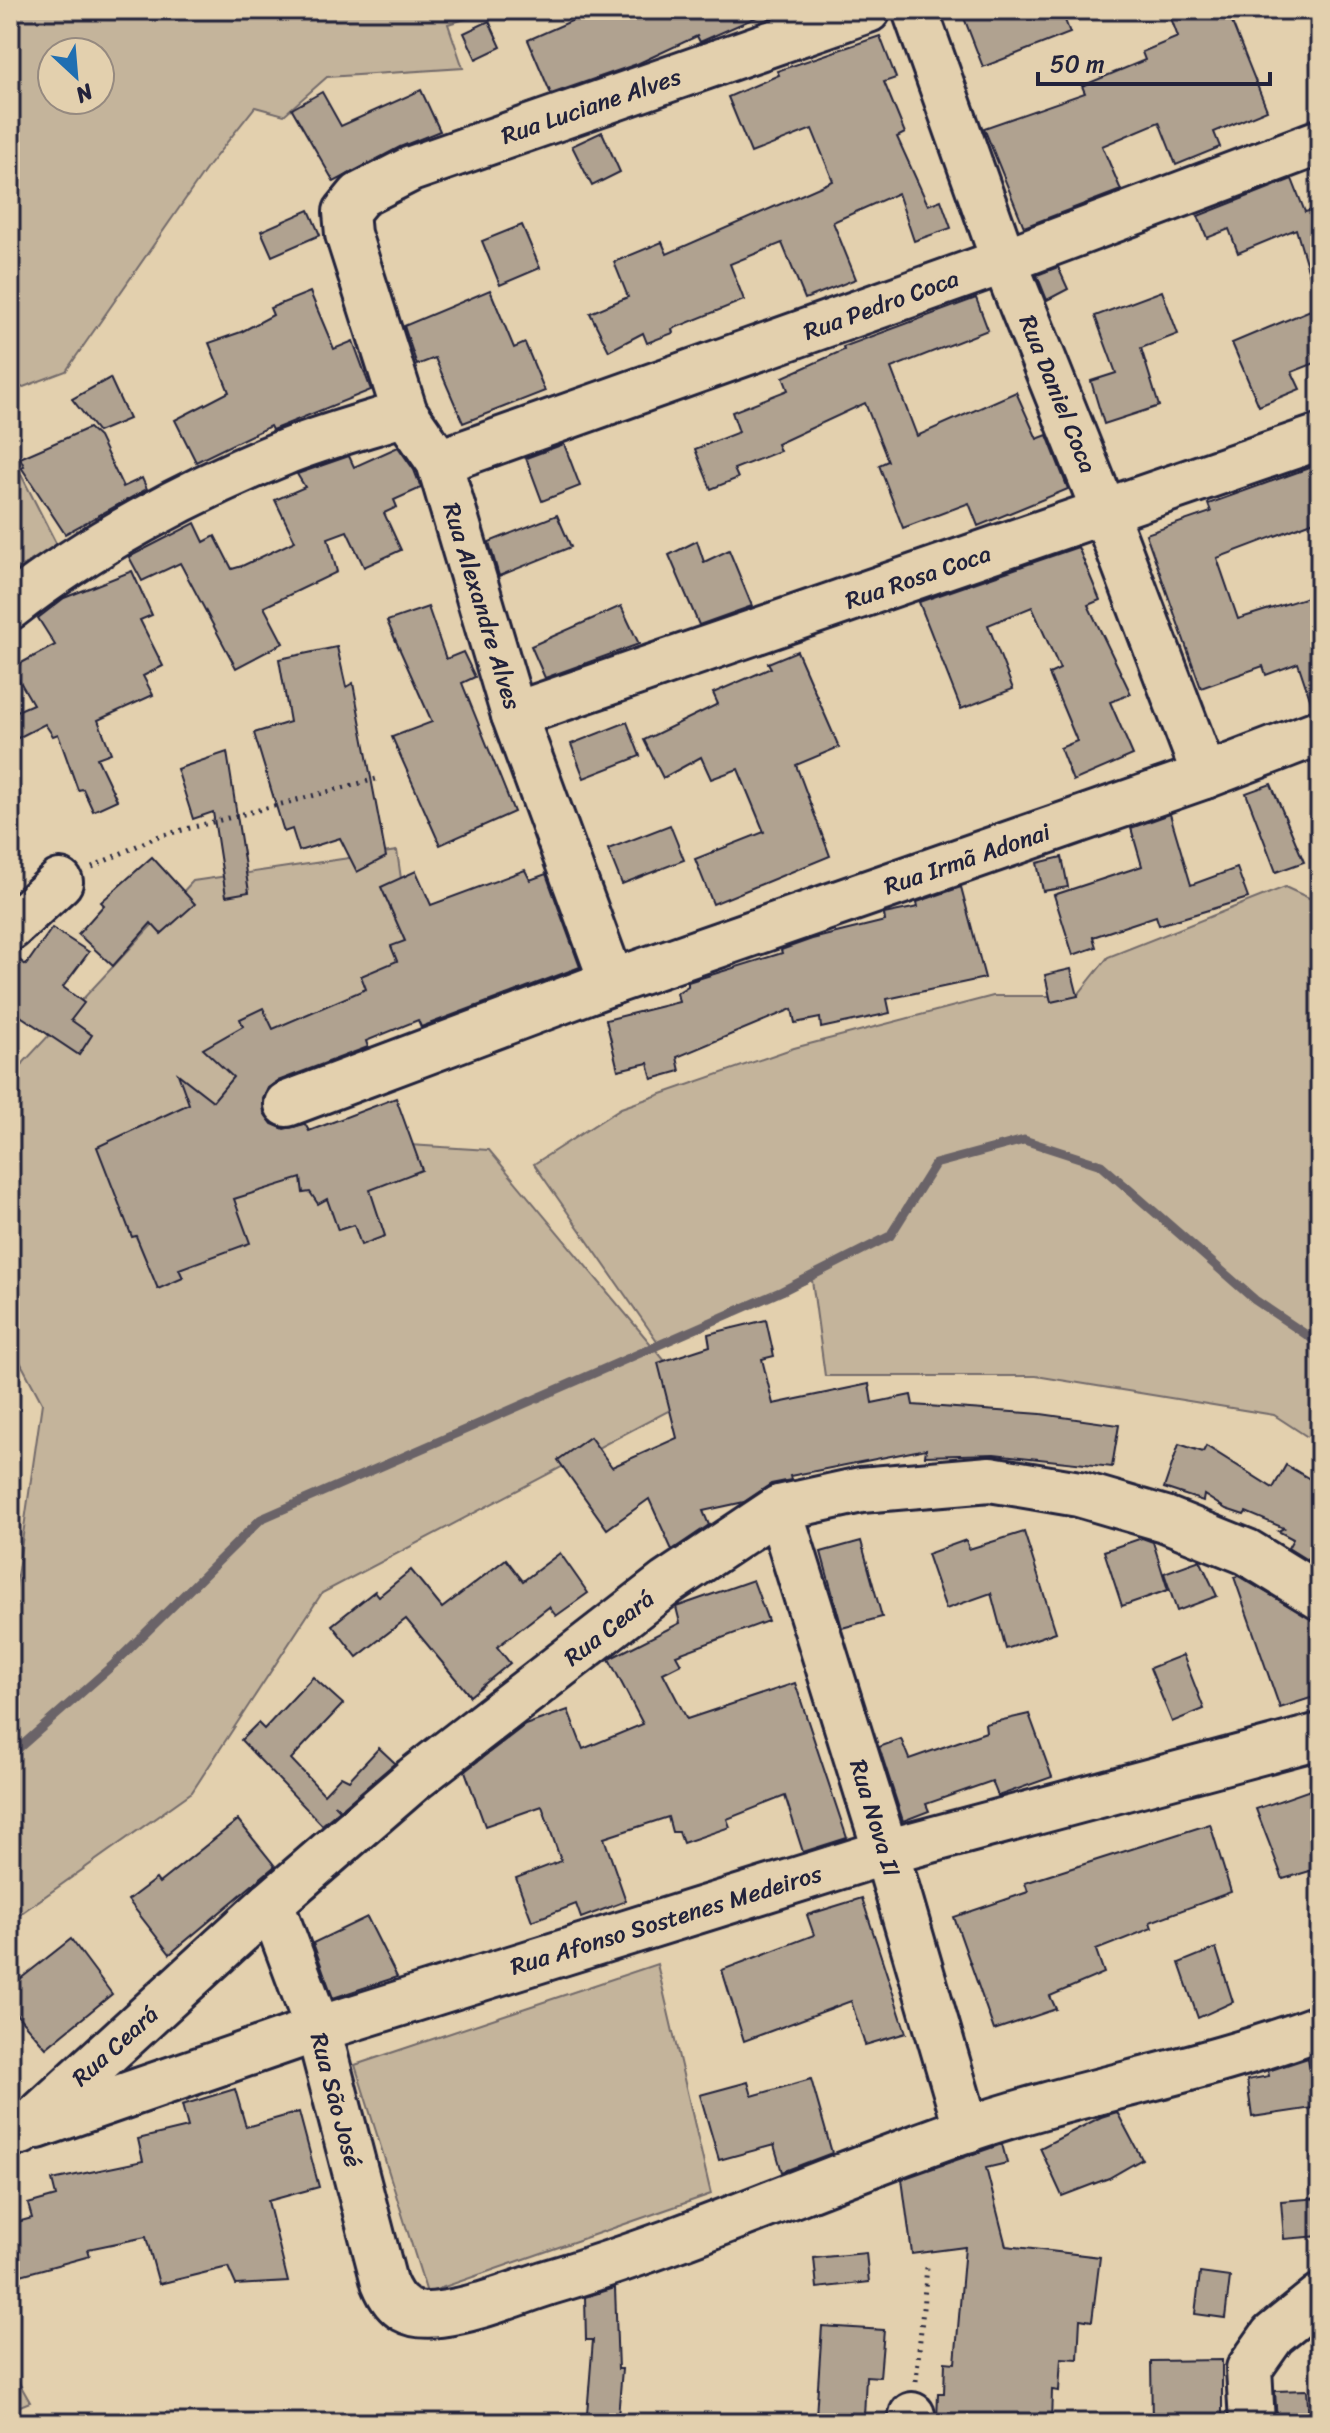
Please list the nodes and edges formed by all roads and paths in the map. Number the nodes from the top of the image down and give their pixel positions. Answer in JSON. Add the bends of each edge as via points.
{"nodes":[{"id":1,"x":868,"y":10,"type":"edge"},
{"id":2,"x":915,"y":10,"type":"edge"},
{"id":3,"x":1320,"y":142,"type":"edge"},
{"id":4,"x":348,"y":234,"type":"joint"},
{"id":5,"x":1004,"y":261,"type":"junction"},
{"id":6,"x":405,"y":413,"type":"junction"},
{"id":7,"x":1320,"y":437,"type":"edge"},
{"id":8,"x":439,"y":462,"type":"junction"},
{"id":9,"x":1105,"y":513,"type":"junction"},
{"id":10,"x":10,"y":607,"type":"edge"},
{"id":11,"x":514,"y":715,"type":"junction"},
{"id":12,"x":1320,"y":732,"type":"edge"},
{"id":13,"x":1205,"y":776,"type":"junction"},
{"id":14,"x":380,"y":778,"type":"dead end"},
{"id":15,"x":60,"y":882,"type":"joint"},
{"id":16,"x":10,"y":928,"type":"edge"},
{"id":17,"x":612,"y":982,"type":"junction"},
{"id":18,"x":287,"y":1104,"type":"dead end"},
{"id":19,"x":779,"y":1508,"type":"junction"},
{"id":20,"x":1320,"y":1597,"type":"edge"},
{"id":21,"x":1320,"y":1736,"type":"edge"},
{"id":22,"x":886,"y":1852,"type":"junction"},
{"id":23,"x":271,"y":1903,"type":"junction"},
{"id":24,"x":1320,"y":2027,"type":"edge"},
{"id":25,"x":318,"y":2029,"type":"junction"},
{"id":26,"x":967,"y":2130,"type":"junction"},
{"id":27,"x":15,"y":2134,"type":"edge"},
{"id":28,"x":927,"y":2267,"type":"dead end"},
{"id":29,"x":1320,"y":2297,"type":"edge"},
{"id":30,"x":912,"y":2419,"type":"edge"},
{"id":31,"x":1252,"y":2423,"type":"edge"}],
"edges":[{"from":1,"to":4,"type":"street","name":"Rua Luciane Alves","via":[[411,169],[360,195],[346,212]]},
{"from":2,"to":5,"type":"street","name":"Rua Daniel Coca"},
{"from":3,"to":5,"type":"street","name":"Rua Pedro Coca"},
{"from":4,"to":6,"type":"street","name":"Rua Alexandre Alves"},
{"from":5,"to":8,"type":"street","name":"Rua Pedro Coca"},
{"from":5,"to":9,"type":"street","name":"Rua Daniel Coca"},
{"from":6,"to":8,"type":"street","name":"Rua Alexandre Alves"},
{"from":6,"to":10,"type":"street","via":[[227,477],[58,569]]},
{"from":7,"to":9,"type":"street","name":"Rua Rosa Coca"},
{"from":8,"to":11,"type":"street","name":"Rua Alexandre Alves"},
{"from":9,"to":11,"type":"street","name":"Rua Rosa Coca"},
{"from":9,"to":13,"type":"street","name":"Rua Daniel Coca"},
{"from":11,"to":17,"type":"street","name":"Rua Alexandre Alves"},
{"from":12,"to":13,"type":"street","name":"Rua Irmã Adonai"},
{"from":13,"to":17,"type":"street","name":"Rua Irmã Adonai"},
{"from":14,"to":15,"type":"path","via":[[156,837]]},
{"from":15,"to":16,"type":"street"},
{"from":17,"to":18,"type":"street","name":"Rua Irmã Adonai"},
{"from":19,"to":20,"type":"street","name":"Rua Ceará","via":[[874,1488],[990,1479],[1079,1494],[1165,1519],[1247,1552]]},
{"from":19,"to":22,"type":"street","name":"Rua Nova II"},
{"from":19,"to":23,"type":"street","name":"Rua Ceará","via":[[667,1583],[427,1769]]},
{"from":21,"to":22,"type":"street","name":"Rua Afonso Sostenes Medeiros"},
{"from":22,"to":25,"type":"street","name":"Rua Afonso Sostenes Medeiros"},
{"from":22,"to":26,"type":"street","name":"Rua Nova II"},
{"from":23,"to":25,"type":"street","name":"Rua São José"},
{"from":23,"to":27,"type":"street","name":"Rua Ceará"},
{"from":24,"to":26,"type":"street"},
{"from":25,"to":26,"type":"street","name":"Rua São José","via":[[391,2301],[416,2315],[472,2305],[731,2221]]},
{"from":25,"to":27,"type":"street","name":"Rua Afonso Sostenes Medeiros"},
{"from":28,"to":30,"type":"path"},
{"from":29,"to":31,"type":"street","via":[[1273,2335],[1249,2369]]}]}
